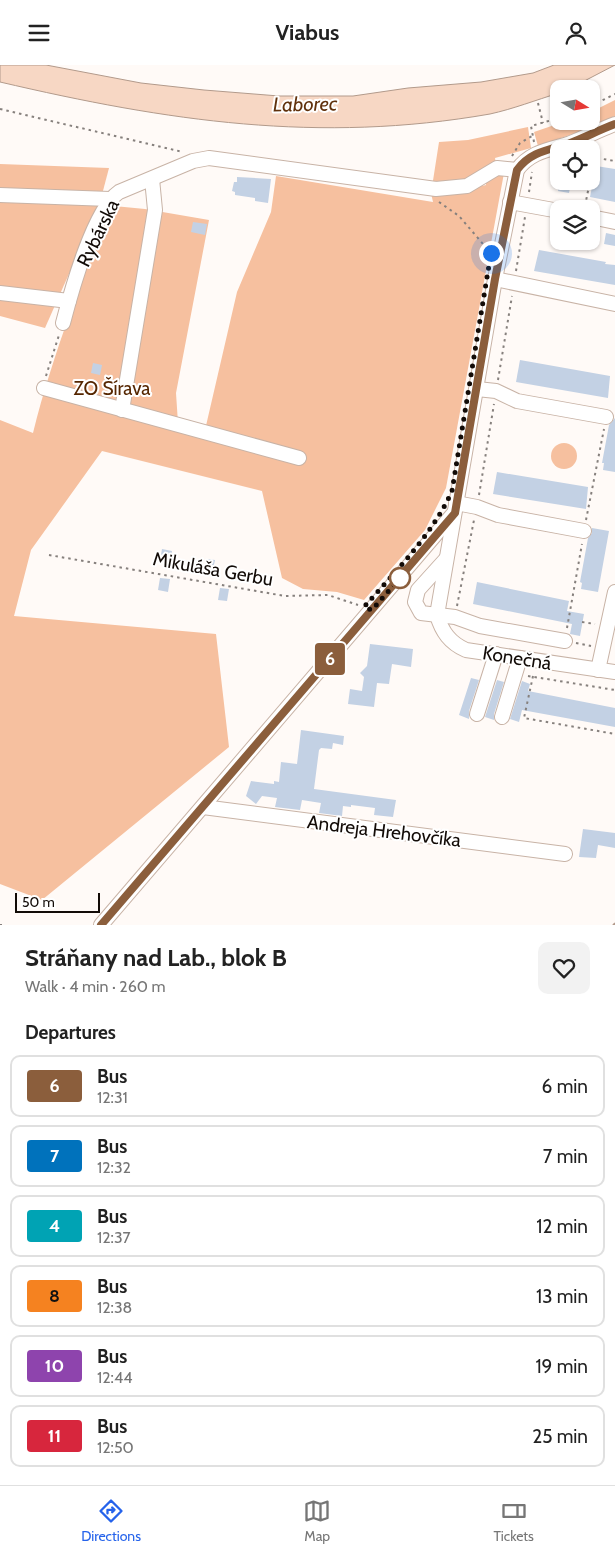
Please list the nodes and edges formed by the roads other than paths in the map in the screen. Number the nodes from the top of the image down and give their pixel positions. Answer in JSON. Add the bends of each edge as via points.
{"nodes":[{"id":1,"x":615,"y":124,"type":"edge"},
{"id":2,"x":517,"y":170,"type":"junction"},
{"id":3,"x":152,"y":179,"type":"junction"},
{"id":4,"x":0,"y":195,"type":"edge"},
{"id":5,"x":110,"y":199,"type":"junction"},
{"id":6,"x":510,"y":203,"type":"junction"},
{"id":7,"x":550,"y":210,"type":"edge"},
{"id":8,"x":600,"y":219,"type":"edge"},
{"id":9,"x":615,"y":222,"type":"edge"},
{"id":10,"x":495,"y":279,"type":"junction"},
{"id":11,"x":0,"y":293,"type":"edge"},
{"id":12,"x":68,"y":301,"type":"junction"},
{"id":13,"x":615,"y":304,"type":"edge"},
{"id":14,"x":63,"y":323,"type":"road end"},
{"id":15,"x":44,"y":388,"type":"road end"},
{"id":16,"x":478,"y":389,"type":"junction"},
{"id":17,"x":122,"y":410,"type":"junction"},
{"id":18,"x":606,"y":417,"type":"dead end"},
{"id":19,"x":299,"y":458,"type":"dead end"},
{"id":20,"x":455,"y":508,"type":"junction"},
{"id":21,"x":584,"y":531,"type":"dead end"},
{"id":22,"x":446,"y":558,"type":"junction"},
{"id":23,"x":614,"y":596,"type":"edge"},
{"id":24,"x":437,"y":615,"type":"junction"},
{"id":25,"x":564,"y":641,"type":"dead end"},
{"id":26,"x":496,"y":654,"type":"junction"},
{"id":27,"x":520,"y":658,"type":"junction"},
{"id":28,"x":598,"y":670,"type":"junction"},
{"id":29,"x":615,"y":672,"type":"edge"},
{"id":30,"x":478,"y":715,"type":"dead end"},
{"id":31,"x":502,"y":717,"type":"dead end"},
{"id":32,"x":203,"y":807,"type":"junction"},
{"id":33,"x":565,"y":854,"type":"dead end"},
{"id":34,"x":101,"y":925,"type":"edge"}],
"edges":[{"from":1,"to":2,"type":"street","via":[[537,153]]},
{"from":2,"to":3,"type":"street","name":"Rybárska","via":[[493,169],[464,187],[421,189],[209,158],[193,161]]},
{"from":2,"to":6,"type":"street"},
{"from":3,"to":5,"type":"street","name":"Rybárska"},
{"from":3,"to":17,"type":"street","via":[[155,210]]},
{"from":4,"to":5,"type":"street"},
{"from":5,"to":12,"type":"street","name":"Rybárska","via":[[86,249]]},
{"from":6,"to":7,"type":"street"},
{"from":6,"to":10,"type":"street"},
{"from":8,"to":9,"type":"street"},
{"from":10,"to":13,"type":"street"},
{"from":10,"to":16,"type":"street"},
{"from":11,"to":12,"type":"street"},
{"from":12,"to":14,"type":"street","name":"Rybárska"},
{"from":15,"to":17,"type":"street"},
{"from":16,"to":18,"type":"street","via":[[496,391],[517,401]]},
{"from":16,"to":20,"type":"street"},
{"from":17,"to":19,"type":"street"},
{"from":20,"to":21,"type":"street","via":[[477,507],[498,515]]},
{"from":20,"to":22,"type":"street"},
{"from":20,"to":32,"type":"street"},
{"from":22,"to":24,"type":"street"},
{"from":22,"to":24,"type":"street","via":[[415,597],[418,610]]},
{"from":23,"to":28,"type":"street"},
{"from":24,"to":25,"type":"street","via":[[455,617],[480,627]]},
{"from":24,"to":26,"type":"street","name":"Konečná","via":[[442,630],[455,645],[466,650]]},
{"from":26,"to":27,"type":"street","name":"Konečná"},
{"from":26,"to":30,"type":"street"},
{"from":27,"to":28,"type":"street","name":"Konečná"},
{"from":27,"to":31,"type":"street"},
{"from":28,"to":29,"type":"street","name":"Konečná"},
{"from":32,"to":33,"type":"street","name":"Andreja Hrehovčíka"},
{"from":32,"to":34,"type":"street"}]}
